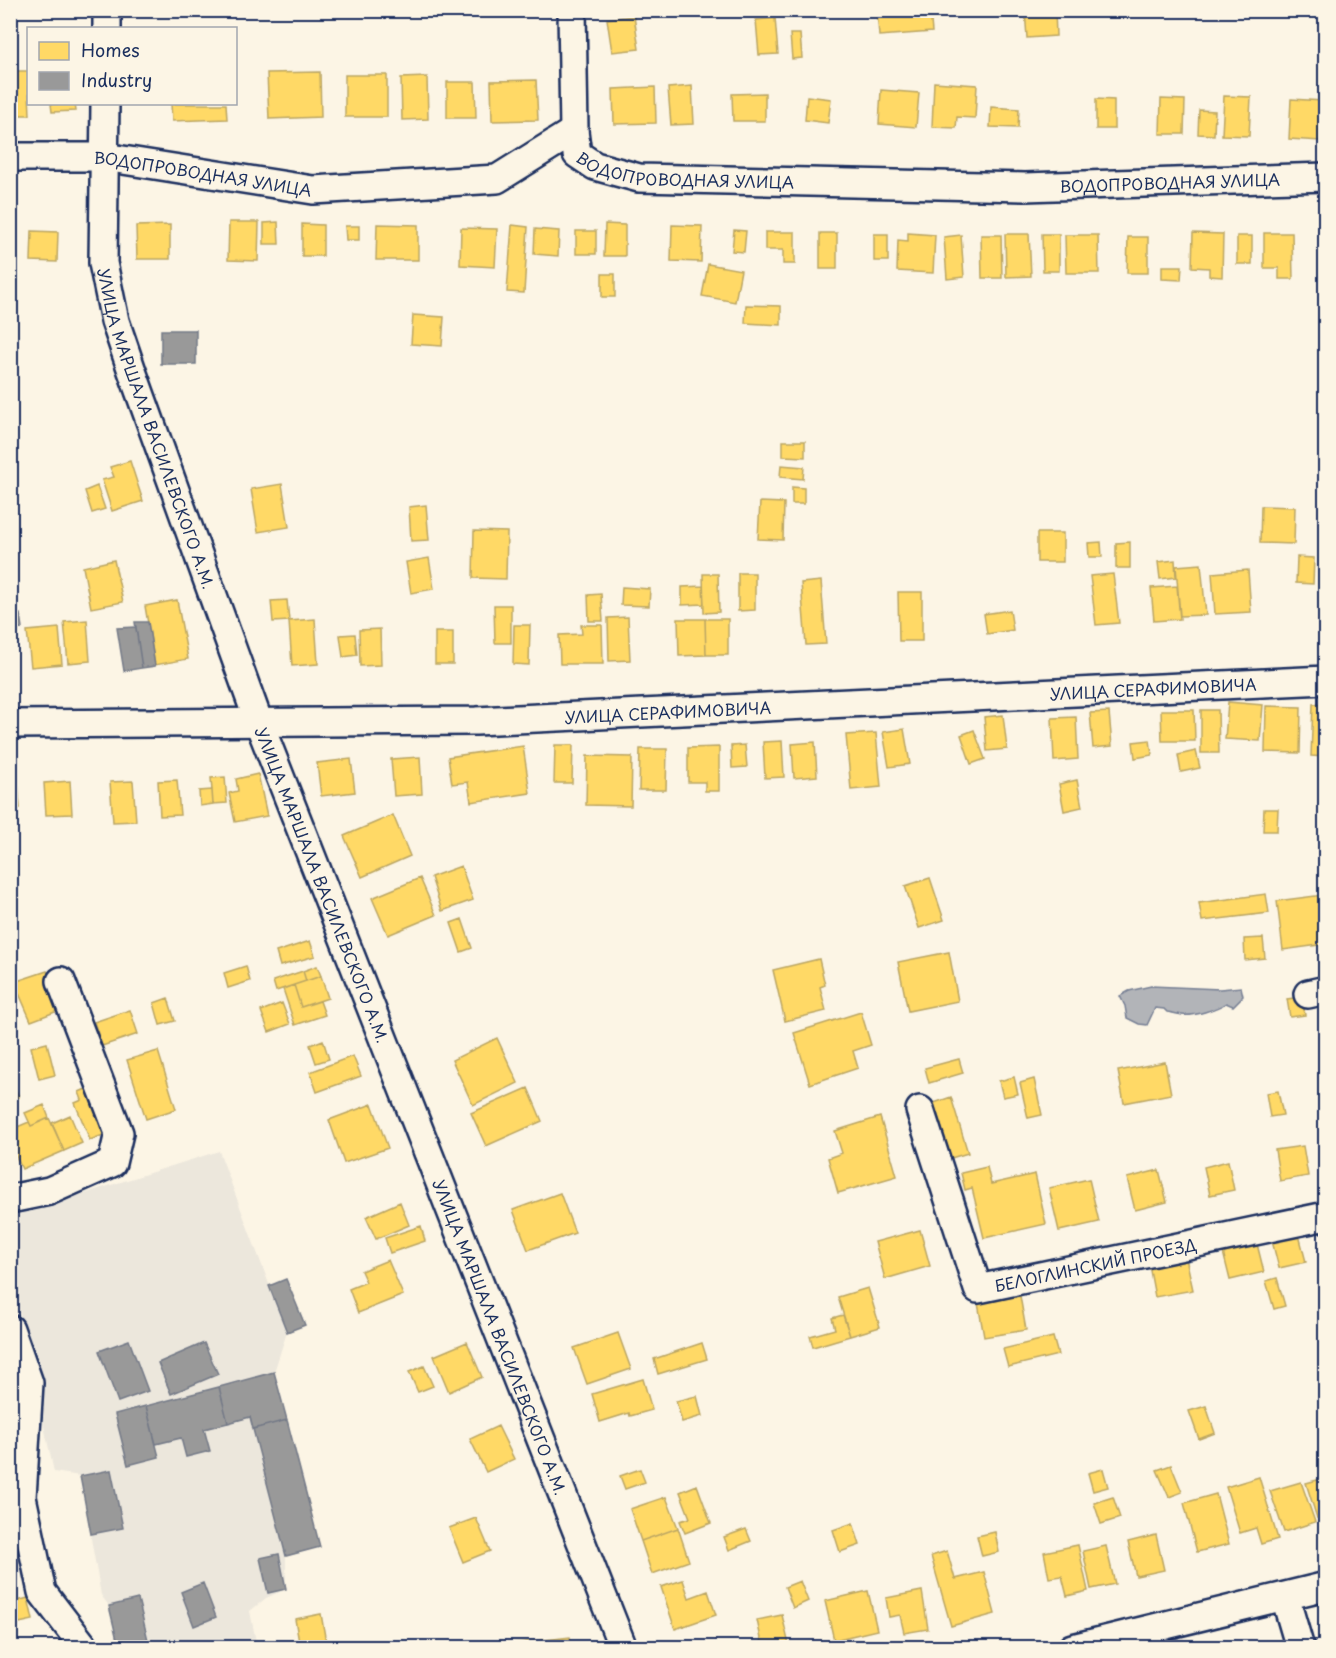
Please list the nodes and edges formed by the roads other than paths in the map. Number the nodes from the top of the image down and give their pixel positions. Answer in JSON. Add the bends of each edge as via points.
{"nodes":[{"id":1,"x":107,"y":10,"type":"edge"},
{"id":2,"x":572,"y":10,"type":"edge"},
{"id":3,"x":107,"y":27,"type":"edge"},
{"id":4,"x":105,"y":105,"type":"edge"},
{"id":5,"x":574,"y":131,"type":"junction"},
{"id":6,"x":10,"y":157,"type":"edge"},
{"id":7,"x":104,"y":157,"type":"junction"},
{"id":8,"x":1326,"y":177,"type":"edge"},
{"id":9,"x":1326,"y":680,"type":"edge"},
{"id":10,"x":259,"y":723,"type":"junction"},
{"id":11,"x":10,"y":724,"type":"edge"},
{"id":12,"x":61,"y":981,"type":"dead end"},
{"id":13,"x":920,"y":1110,"type":"dead end"},
{"id":14,"x":10,"y":1199,"type":"edge"},
{"id":15,"x":1326,"y":1216,"type":"edge"},
{"id":16,"x":10,"y":1329,"type":"edge"},
{"id":17,"x":1326,"y":1586,"type":"edge"},
{"id":18,"x":1285,"y":1597,"type":"junction"},
{"id":19,"x":85,"y":1647,"type":"edge"},
{"id":20,"x":623,"y":1647,"type":"edge"},
{"id":21,"x":1072,"y":1647,"type":"edge"},
{"id":22,"x":1300,"y":1647,"type":"edge"}],
"edges":[{"from":1,"to":3,"type":"street"},
{"from":2,"to":5,"type":"street"},
{"from":4,"to":7,"type":"street","name":"УЛИЦА МАРШАЛА ВАСИЛЕВСКОГО А.М."},
{"from":5,"to":7,"type":"street","name":"ВОДОПРОВОДНАЯ УЛИЦА","via":[[497,179],[314,190]]},
{"from":5,"to":8,"type":"street","name":"ВОДОПРОВОДНАЯ УЛИЦА","via":[[577,154],[595,166],[639,178],[1025,187]]},
{"from":6,"to":7,"type":"street","name":"ВОДОПРОВОДНАЯ УЛИЦА"},
{"from":7,"to":10,"type":"street","name":"УЛИЦА МАРШАЛА ВАСИЛЕВСКОГО А.М.","via":[[103,263],[116,321]]},
{"from":9,"to":10,"type":"street","name":"УЛИЦА СЕРАФИМОВИЧА","via":[[476,721]]},
{"from":10,"to":11,"type":"street","name":"УЛИЦА СЕРАФИМОВИЧА"},
{"from":10,"to":20,"type":"street","name":"УЛИЦА МАРШАЛА ВАСИЛЕВСКОГО А.М."},
{"from":12,"to":14,"type":"street","via":[[119,1133],[112,1163],[49,1191]]},
{"from":13,"to":15,"type":"street","name":"БЕЛОГЛИНСКИЙ ПРОЕЗД","via":[[978,1289]]},
{"from":16,"to":19,"type":"street","via":[[29,1383],[22,1497],[42,1592]]},
{"from":17,"to":18,"type":"street"},
{"from":18,"to":21,"type":"street"},
{"from":18,"to":22,"type":"street"}]}
